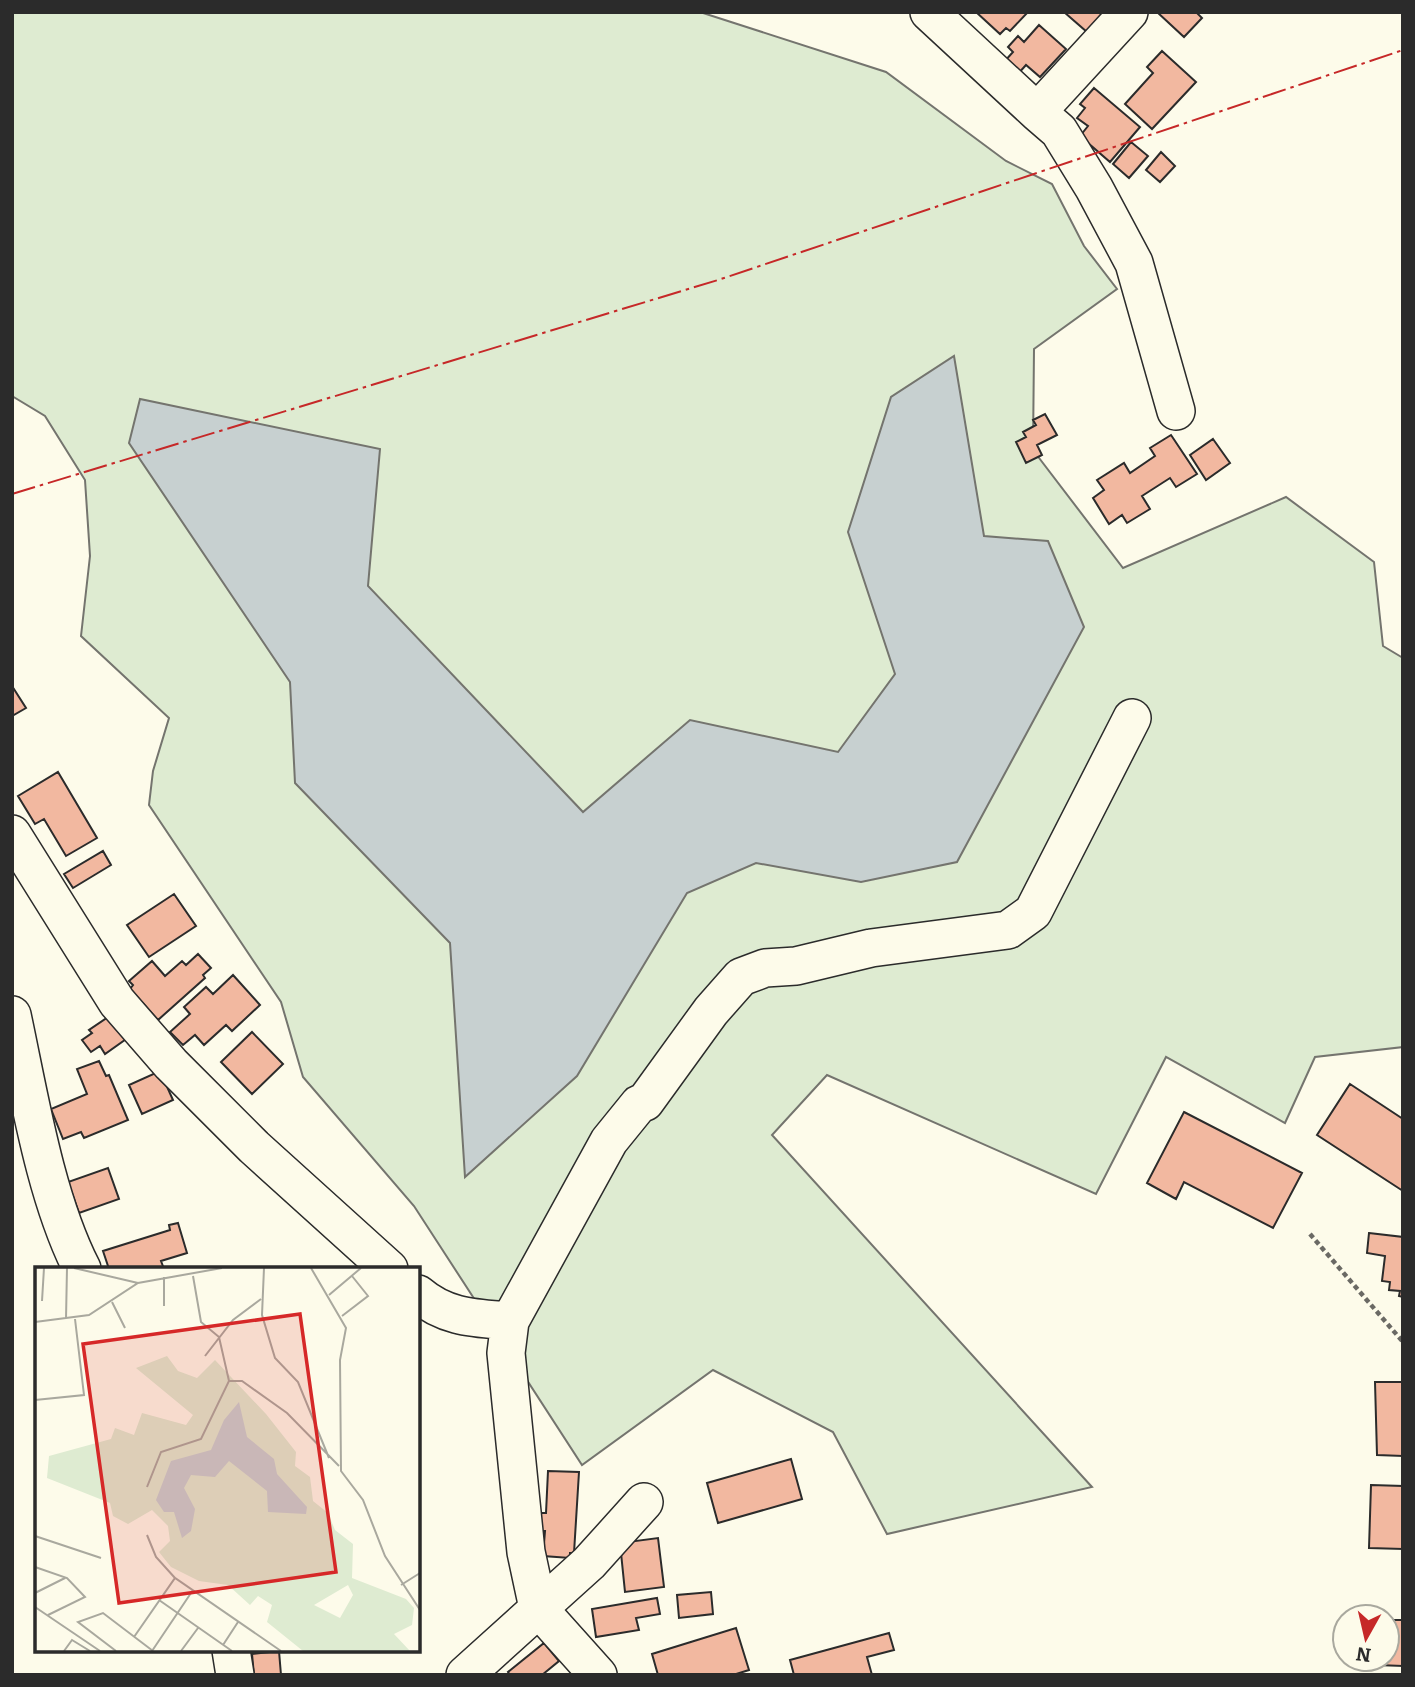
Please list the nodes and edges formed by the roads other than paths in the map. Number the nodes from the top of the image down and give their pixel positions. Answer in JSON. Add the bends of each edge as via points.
{"nodes":[{"id":1,"x":1129,"y":12,"type":"edge"},
{"id":2,"x":933,"y":14,"type":"edge"},
{"id":3,"x":1037,"y":112,"type":"junction"},
{"id":4,"x":1176,"y":411,"type":"dead end"},
{"id":5,"x":1132,"y":718,"type":"dead end"},
{"id":6,"x":12,"y":834,"type":"edge"},
{"id":7,"x":12,"y":1015,"type":"edge"},
{"id":8,"x":81,"y":1267,"type":"edge"},
{"id":9,"x":387,"y":1267,"type":"edge"},
{"id":10,"x":420,"y":1296,"type":"edge"},
{"id":11,"x":510,"y":1321,"type":"junction"},
{"id":12,"x":644,"y":1502,"type":"dead end"},
{"id":13,"x":538,"y":1608,"type":"junction"},
{"id":14,"x":231,"y":1652,"type":"edge"},
{"id":15,"x":235,"y":1675,"type":"edge"},
{"id":16,"x":465,"y":1675,"type":"edge"},
{"id":17,"x":598,"y":1675,"type":"edge"}],
"edges":[{"from":1,"to":3,"type":"street"},
{"from":2,"to":3,"type":"street"},
{"from":3,"to":4,"type":"street","via":[[1059,131],[1135,263]]},
{"from":5,"to":11,"type":"street","via":[[1033,912],[1008,930],[871,948],[796,966],[765,968],[741,977],[653,1093],[609,1141]]},
{"from":6,"to":9,"type":"street","via":[[117,1002],[254,1147]]},
{"from":7,"to":8,"type":"street","via":[[38,1139]]},
{"from":10,"to":11,"type":"street","via":[[432,1307],[457,1317]]},
{"from":11,"to":13,"type":"street","via":[[506,1353],[526,1552]]},
{"from":12,"to":13,"type":"street","via":[[589,1563]]},
{"from":13,"to":16,"type":"street"},
{"from":13,"to":17,"type":"street"},
{"from":14,"to":15,"type":"street"}]}
